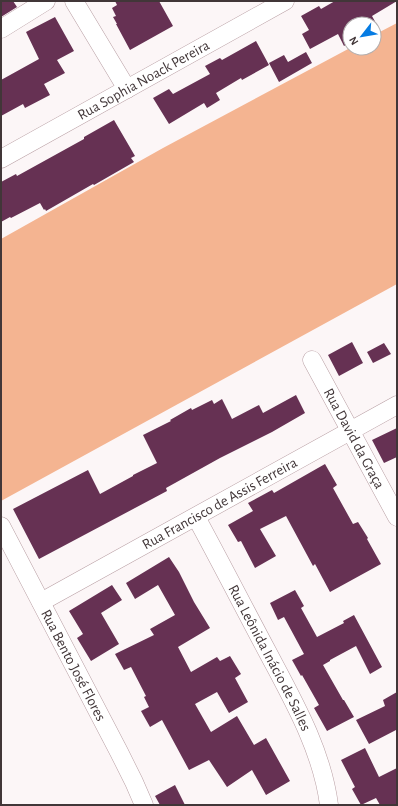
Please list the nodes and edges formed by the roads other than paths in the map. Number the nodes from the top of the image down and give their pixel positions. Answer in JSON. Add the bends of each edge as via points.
{"nodes":[{"id":1,"x":46,"y":1,"type":"edge"},
{"id":2,"x":74,"y":1,"type":"edge"},
{"id":3,"x":285,"y":1,"type":"edge"},
{"id":4,"x":1,"y":29,"type":"edge"},
{"id":5,"x":127,"y":89,"type":"junction"},
{"id":6,"x":1,"y":159,"type":"edge"},
{"id":7,"x":312,"y":360,"type":"dead end"},
{"id":8,"x":397,"y":405,"type":"edge"},
{"id":9,"x":350,"y":431,"type":"junction"},
{"id":10,"x":196,"y":517,"type":"junction"},
{"id":11,"x":397,"y":517,"type":"edge"},
{"id":12,"x":1,"y":526,"type":"edge"},
{"id":13,"x":41,"y":602,"type":"junction"},
{"id":14,"x":144,"y":805,"type":"edge"},
{"id":15,"x":330,"y":805,"type":"edge"}],
"edges":[{"from":1,"to":4,"type":"street"},
{"from":2,"to":5,"type":"street"},
{"from":3,"to":5,"type":"street","name":"Rua Sophia Noack Pereira"},
{"from":5,"to":6,"type":"street","name":"Rua Sophia Noack Pereira"},
{"from":7,"to":9,"type":"street","name":"Rua David da Graça"},
{"from":8,"to":9,"type":"street","name":"Rua Francisco de Assis Ferreira"},
{"from":9,"to":10,"type":"street","name":"Rua Francisco de Assis Ferreira"},
{"from":9,"to":11,"type":"street","name":"Rua David da Graça"},
{"from":10,"to":13,"type":"street","name":"Rua Francisco de Assis Ferreira"},
{"from":10,"to":15,"type":"street","name":"Rua Leônida Inácio de Salles","via":[[306,728],[324,775]]},
{"from":12,"to":13,"type":"street","name":"Rua Bento José Flores"},
{"from":13,"to":14,"type":"street","name":"Rua Bento José Flores"}]}
